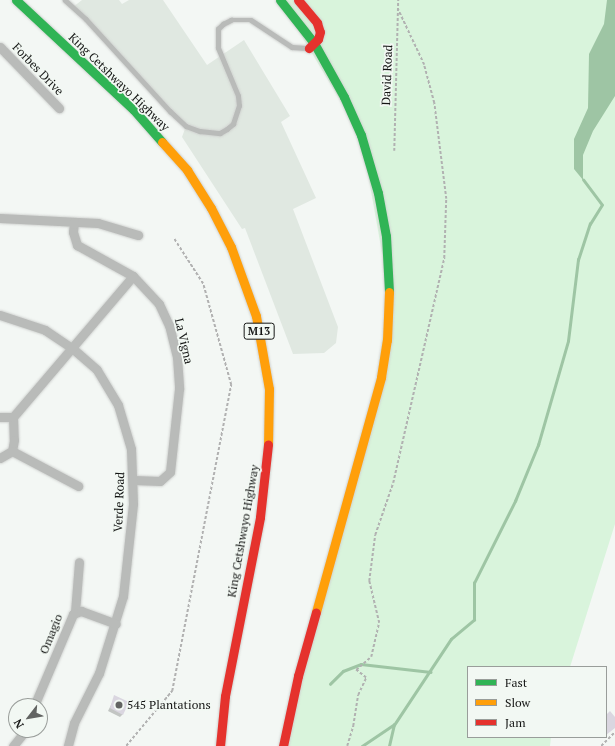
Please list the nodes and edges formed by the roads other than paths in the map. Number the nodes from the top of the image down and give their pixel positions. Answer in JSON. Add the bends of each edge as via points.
{"nodes":[{"id":1,"x":16,"y":0,"type":"edge"},
{"id":2,"x":65,"y":0,"type":"edge"},
{"id":3,"x":280,"y":0,"type":"edge"},
{"id":4,"x":298,"y":0,"type":"edge"},
{"id":5,"x":311,"y":46,"type":"junction"},
{"id":6,"x":0,"y":48,"type":"edge"},
{"id":7,"x":59,"y":108,"type":"dead end"},
{"id":8,"x":0,"y":218,"type":"edge"},
{"id":9,"x":74,"y":222,"type":"junction"},
{"id":10,"x":138,"y":236,"type":"dead end"},
{"id":11,"x":133,"y":276,"type":"junction"},
{"id":12,"x":0,"y":315,"type":"edge"},
{"id":13,"x":72,"y":348,"type":"junction"},
{"id":14,"x":0,"y":416,"type":"edge"},
{"id":15,"x":13,"y":417,"type":"junction"},
{"id":16,"x":12,"y":451,"type":"junction"},
{"id":17,"x":0,"y":458,"type":"edge"},
{"id":18,"x":134,"y":480,"type":"junction"},
{"id":19,"x":78,"y":486,"type":"dead end"},
{"id":20,"x":79,"y":562,"type":"dead end"},
{"id":21,"x":75,"y":612,"type":"junction"},
{"id":22,"x":116,"y":624,"type":"junction"},
{"id":23,"x":37,"y":698,"type":"edge"},
{"id":24,"x":291,"y":708,"type":"junction"},
{"id":25,"x":20,"y":738,"type":"edge"},
{"id":26,"x":13,"y":746,"type":"edge"},
{"id":27,"x":68,"y":746,"type":"edge"},
{"id":28,"x":220,"y":746,"type":"edge"},
{"id":29,"x":283,"y":746,"type":"edge"},
{"id":30,"x":293,"y":746,"type":"edge"}],
"edges":[{"from":1,"to":28,"type":"highway","name":"King Cetshwayo Highway","number":"M13","via":[[133,109],[187,170],[231,247],[256,316],[269,389],[269,438],[260,517],[224,704]]},
{"from":2,"to":5,"type":"lane","via":[[86,19],[170,111],[186,126],[200,131],[220,134],[233,124],[238,111],[238,96],[218,48],[218,29],[223,24],[231,20],[251,20],[292,47]]},
{"from":3,"to":5,"type":"highway"},
{"from":4,"to":5,"type":"highway","via":[[319,28],[320,35]]},
{"from":5,"to":24,"type":"highway","via":[[344,97],[370,163],[386,236],[388,317],[381,377]]},
{"from":6,"to":7,"type":"street","name":"Forbes Drive"},
{"from":8,"to":9,"type":"street"},
{"from":9,"to":10,"type":"street","via":[[110,225]]},
{"from":9,"to":11,"type":"street","name":"La Vigna","via":[[74,236],[80,248]]},
{"from":11,"to":13,"type":"street"},
{"from":11,"to":18,"type":"street","name":"La Vigna","via":[[165,314],[177,357],[180,379],[170,472],[160,481]]},
{"from":12,"to":13,"type":"street","name":"Verde Road","via":[[45,330]]},
{"from":13,"to":15,"type":"street"},
{"from":13,"to":18,"type":"street","name":"Verde Road","via":[[97,370],[118,405],[131,449]]},
{"from":14,"to":15,"type":"street"},
{"from":15,"to":16,"type":"street"},
{"from":16,"to":17,"type":"street"},
{"from":16,"to":19,"type":"street"},
{"from":18,"to":22,"type":"street","name":"Verde Road","via":[[123,596]]},
{"from":20,"to":21,"type":"street"},
{"from":21,"to":22,"type":"street","name":"Omagio","via":[[81,611]]},
{"from":21,"to":23,"type":"street","name":"Omagio","via":[[70,618]]},
{"from":22,"to":27,"type":"street","name":"Verde Road","via":[[99,673],[74,723]]},
{"from":24,"to":29,"type":"highway"},
{"from":24,"to":30,"type":"highway"},
{"from":25,"to":26,"type":"street"}]}
